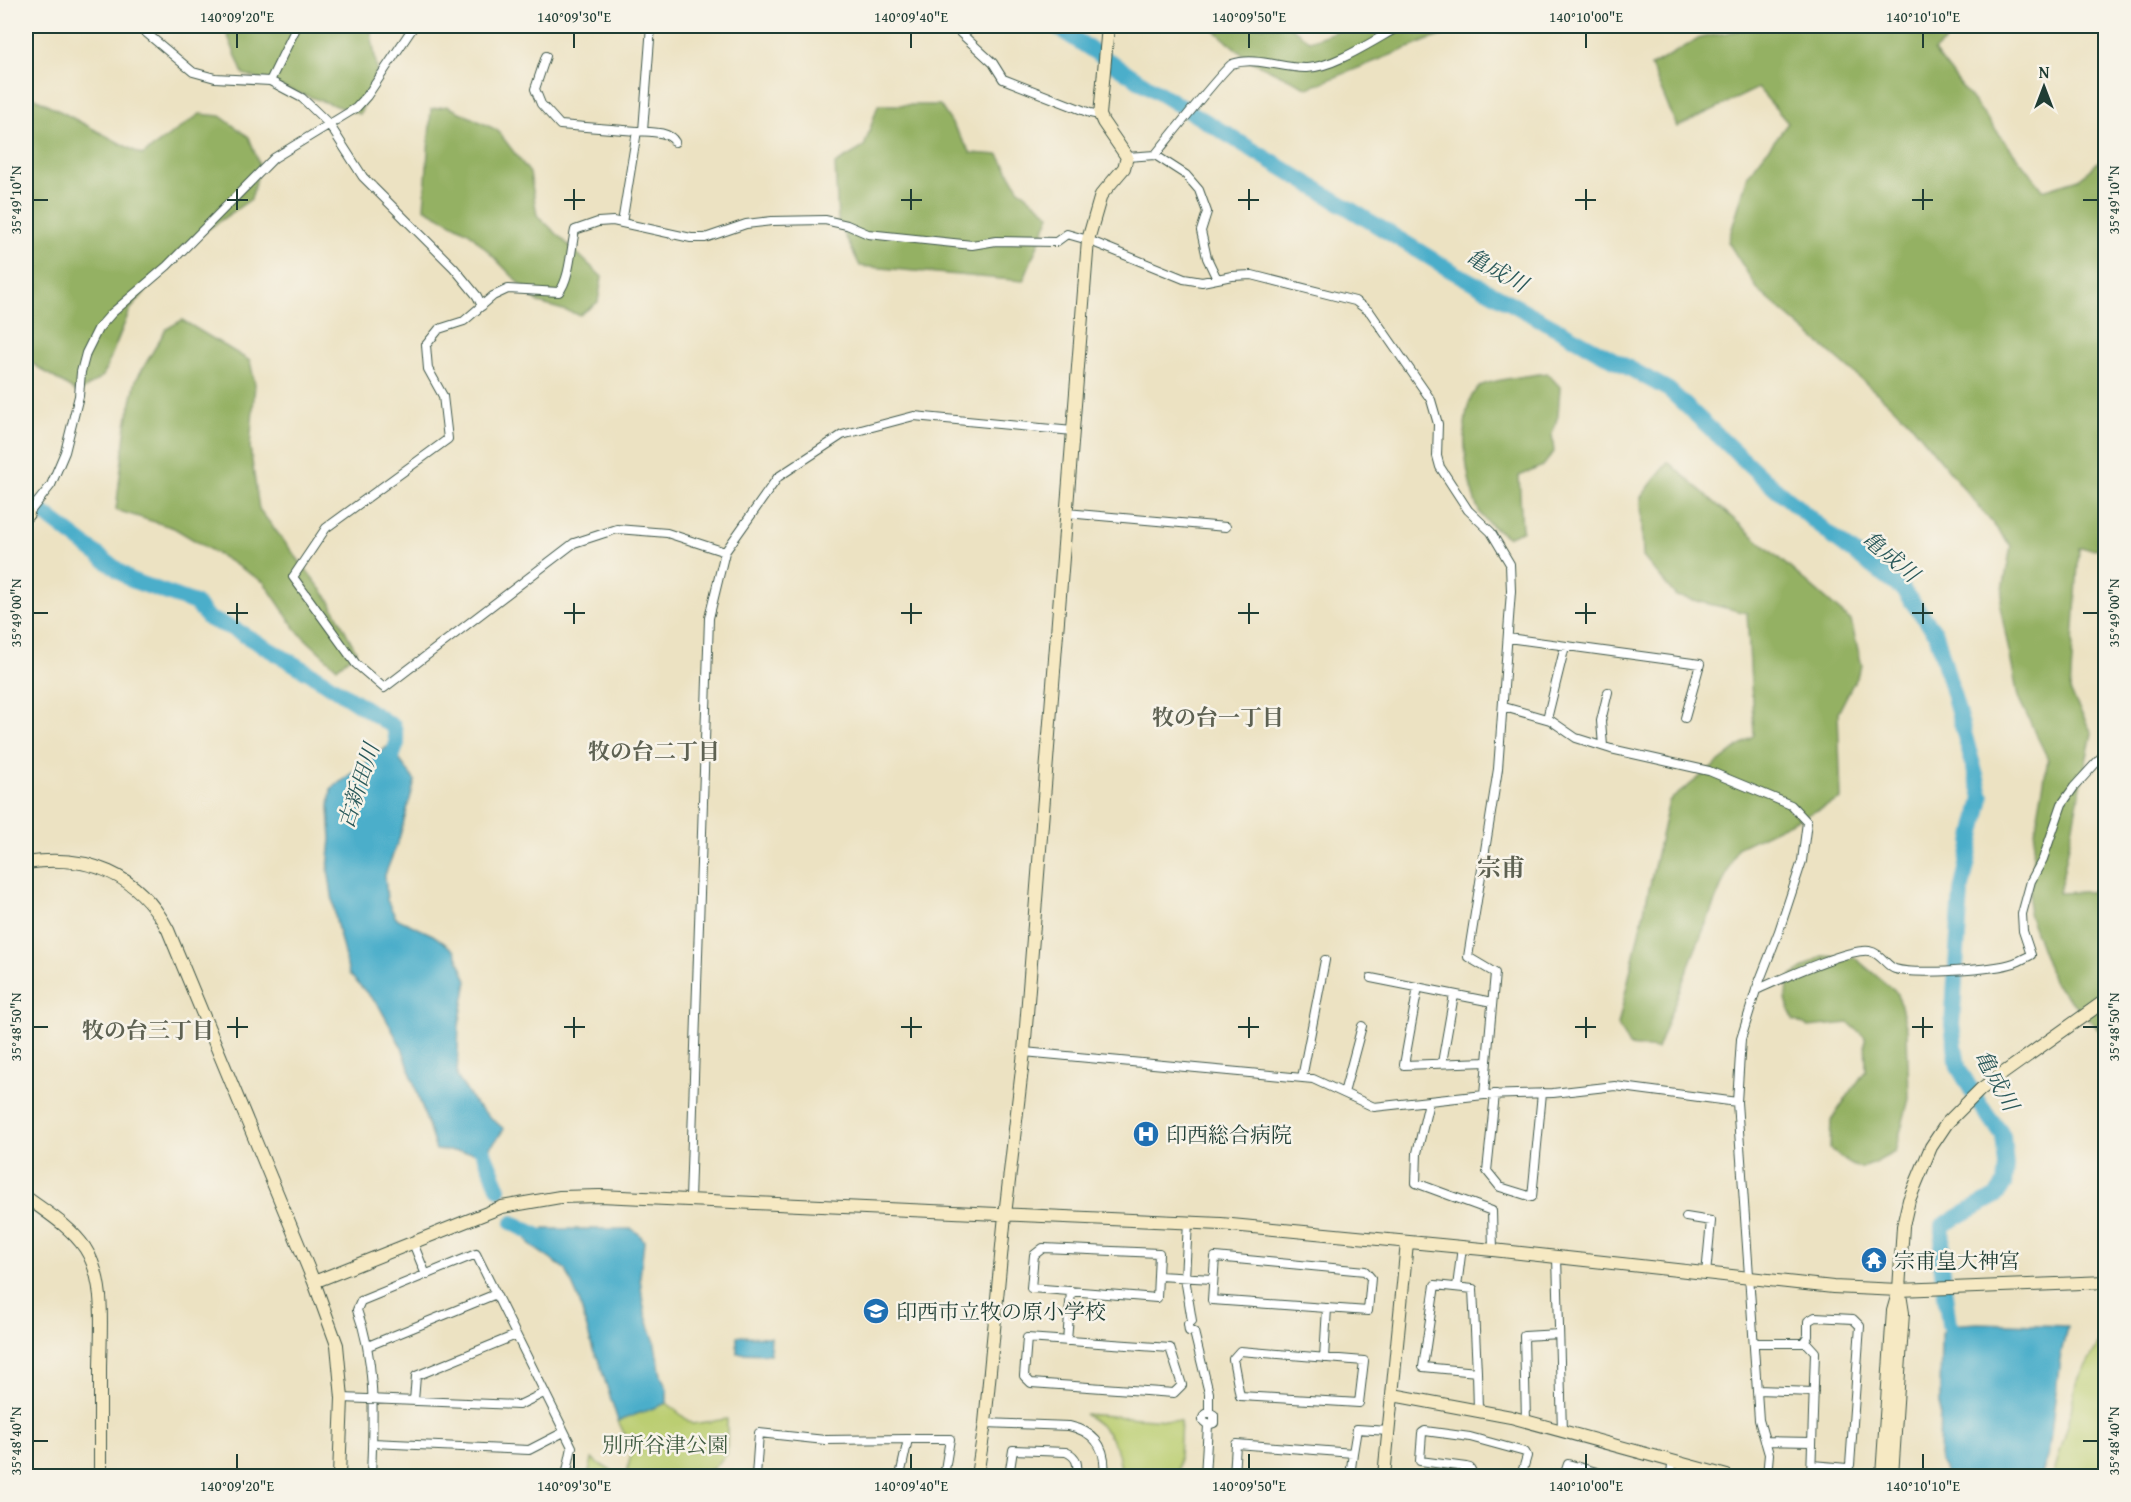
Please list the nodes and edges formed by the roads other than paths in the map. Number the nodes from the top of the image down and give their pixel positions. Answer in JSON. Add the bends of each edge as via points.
{"nodes":[{"id":1,"x":138,"y":26,"type":"edge"},
{"id":2,"x":297,"y":26,"type":"edge"},
{"id":3,"x":414,"y":26,"type":"edge"},
{"id":4,"x":651,"y":26,"type":"edge"},
{"id":5,"x":953,"y":26,"type":"edge"},
{"id":6,"x":1108,"y":26,"type":"edge"},
{"id":7,"x":1401,"y":26,"type":"edge"},
{"id":8,"x":546,"y":56,"type":"dead end"},
{"id":9,"x":270,"y":81,"type":"junction"},
{"id":10,"x":1100,"y":115,"type":"junction"},
{"id":11,"x":329,"y":124,"type":"junction"},
{"id":12,"x":640,"y":131,"type":"junction"},
{"id":13,"x":675,"y":142,"type":"dead end"},
{"id":14,"x":1155,"y":155,"type":"junction"},
{"id":15,"x":1127,"y":157,"type":"junction"},
{"id":16,"x":622,"y":223,"type":"junction"},
{"id":17,"x":1088,"y":240,"type":"junction"},
{"id":18,"x":1217,"y":279,"type":"junction"},
{"id":19,"x":482,"y":306,"type":"junction"},
{"id":20,"x":1073,"y":431,"type":"junction"},
{"id":21,"x":1066,"y":513,"type":"junction"},
{"id":22,"x":27,"y":515,"type":"edge"},
{"id":23,"x":1226,"y":527,"type":"dead end"},
{"id":24,"x":724,"y":552,"type":"junction"},
{"id":25,"x":1508,"y":638,"type":"junction"},
{"id":26,"x":1565,"y":646,"type":"junction"},
{"id":27,"x":1608,"y":692,"type":"dead end"},
{"id":28,"x":1504,"y":707,"type":"junction"},
{"id":29,"x":1685,"y":718,"type":"dead end"},
{"id":30,"x":1547,"y":719,"type":"junction"},
{"id":31,"x":1603,"y":746,"type":"junction"},
{"id":32,"x":2106,"y":752,"type":"edge"},
{"id":33,"x":26,"y":863,"type":"edge"},
{"id":34,"x":1325,"y":960,"type":"dead end"},
{"id":35,"x":1371,"y":978,"type":"dead end"},
{"id":36,"x":1418,"y":987,"type":"junction"},
{"id":37,"x":1756,"y":990,"type":"junction"},
{"id":38,"x":1454,"y":995,"type":"junction"},
{"id":39,"x":2106,"y":1000,"type":"edge"},
{"id":40,"x":1492,"y":1002,"type":"junction"},
{"id":41,"x":1362,"y":1026,"type":"dead end"},
{"id":42,"x":1024,"y":1052,"type":"junction"},
{"id":43,"x":1487,"y":1062,"type":"junction"},
{"id":44,"x":1442,"y":1064,"type":"junction"},
{"id":45,"x":1302,"y":1078,"type":"junction"},
{"id":46,"x":1344,"y":1093,"type":"junction"},
{"id":47,"x":1542,"y":1093,"type":"junction"},
{"id":48,"x":1484,"y":1095,"type":"junction"},
{"id":49,"x":1495,"y":1095,"type":"junction"},
{"id":50,"x":1429,"y":1102,"type":"junction"},
{"id":51,"x":1737,"y":1102,"type":"junction"},
{"id":52,"x":26,"y":1197,"type":"edge"},
{"id":53,"x":690,"y":1200,"type":"junction"},
{"id":54,"x":1005,"y":1215,"type":"junction"},
{"id":55,"x":1686,"y":1217,"type":"dead end"},
{"id":56,"x":1188,"y":1222,"type":"junction"},
{"id":57,"x":413,"y":1243,"type":"junction"},
{"id":58,"x":1407,"y":1243,"type":"junction"},
{"id":59,"x":1462,"y":1247,"type":"junction"},
{"id":60,"x":1493,"y":1250,"type":"junction"},
{"id":61,"x":1557,"y":1257,"type":"junction"},
{"id":62,"x":1706,"y":1274,"type":"junction"},
{"id":63,"x":426,"y":1275,"type":"junction"},
{"id":64,"x":1158,"y":1276,"type":"junction"},
{"id":65,"x":1185,"y":1278,"type":"junction"},
{"id":66,"x":1749,"y":1278,"type":"junction"},
{"id":67,"x":1213,"y":1279,"type":"junction"},
{"id":68,"x":314,"y":1282,"type":"junction"},
{"id":69,"x":2106,"y":1282,"type":"edge"},
{"id":70,"x":1457,"y":1287,"type":"junction"},
{"id":71,"x":1899,"y":1290,"type":"junction"},
{"id":72,"x":1071,"y":1292,"type":"junction"},
{"id":73,"x":496,"y":1294,"type":"junction"},
{"id":74,"x":1327,"y":1308,"type":"junction"},
{"id":75,"x":1559,"y":1334,"type":"junction"},
{"id":76,"x":516,"y":1335,"type":"junction"},
{"id":77,"x":1067,"y":1341,"type":"junction"},
{"id":78,"x":1805,"y":1341,"type":"junction"},
{"id":79,"x":1755,"y":1343,"type":"junction"},
{"id":80,"x":368,"y":1346,"type":"junction"},
{"id":81,"x":1324,"y":1358,"type":"junction"},
{"id":82,"x":1477,"y":1372,"type":"junction"},
{"id":83,"x":1757,"y":1390,"type":"junction"},
{"id":84,"x":1814,"y":1392,"type":"junction"},
{"id":85,"x":544,"y":1393,"type":"junction"},
{"id":86,"x":1393,"y":1395,"type":"junction"},
{"id":87,"x":342,"y":1398,"type":"junction"},
{"id":88,"x":374,"y":1399,"type":"junction"},
{"id":89,"x":414,"y":1401,"type":"junction"},
{"id":90,"x":1478,"y":1410,"type":"junction"},
{"id":91,"x":1526,"y":1421,"type":"junction"},
{"id":92,"x":986,"y":1424,"type":"junction"},
{"id":93,"x":1389,"y":1431,"type":"junction"},
{"id":94,"x":1562,"y":1431,"type":"junction"},
{"id":95,"x":564,"y":1432,"type":"junction"},
{"id":96,"x":908,"y":1439,"type":"junction"},
{"id":97,"x":1765,"y":1441,"type":"junction"},
{"id":98,"x":1812,"y":1442,"type":"junction"},
{"id":99,"x":372,"y":1443,"type":"junction"},
{"id":100,"x":1353,"y":1453,"type":"junction"},
{"id":101,"x":1673,"y":1462,"type":"junction"},
{"id":102,"x":1812,"y":1466,"type":"junction"},
{"id":103,"x":100,"y":1476,"type":"edge"},
{"id":104,"x":339,"y":1476,"type":"edge"},
{"id":105,"x":371,"y":1476,"type":"edge"},
{"id":106,"x":567,"y":1476,"type":"edge"},
{"id":107,"x":756,"y":1476,"type":"edge"},
{"id":108,"x":900,"y":1476,"type":"edge"},
{"id":109,"x":944,"y":1476,"type":"edge"},
{"id":110,"x":977,"y":1476,"type":"edge"},
{"id":111,"x":1009,"y":1476,"type":"edge"},
{"id":112,"x":1077,"y":1476,"type":"edge"},
{"id":113,"x":1104,"y":1476,"type":"edge"},
{"id":114,"x":1205,"y":1476,"type":"edge"},
{"id":115,"x":1234,"y":1476,"type":"edge"},
{"id":116,"x":1350,"y":1476,"type":"edge"},
{"id":117,"x":1384,"y":1476,"type":"edge"},
{"id":118,"x":1474,"y":1476,"type":"edge"},
{"id":119,"x":1496,"y":1476,"type":"edge"},
{"id":120,"x":1511,"y":1476,"type":"edge"},
{"id":121,"x":1521,"y":1476,"type":"edge"},
{"id":122,"x":1564,"y":1476,"type":"edge"},
{"id":123,"x":1611,"y":1476,"type":"edge"},
{"id":124,"x":1670,"y":1476,"type":"edge"},
{"id":125,"x":1727,"y":1476,"type":"edge"},
{"id":126,"x":1767,"y":1476,"type":"edge"},
{"id":127,"x":1811,"y":1476,"type":"edge"},
{"id":128,"x":1882,"y":1476,"type":"edge"},
{"id":129,"x":1892,"y":1476,"type":"edge"}],
"edges":[{"from":1,"to":9,"type":"street","via":[[193,72],[215,78]]},
{"from":2,"to":9,"type":"street"},
{"from":3,"to":11,"type":"street","via":[[367,96],[356,108]]},
{"from":4,"to":12,"type":"street"},
{"from":5,"to":10,"type":"street","via":[[993,63],[1003,79]]},
{"from":6,"to":10,"type":"street"},
{"from":7,"to":14,"type":"street","via":[[1341,58],[1307,69],[1250,61],[1229,65]]},
{"from":8,"to":12,"type":"street","via":[[535,89],[541,104],[560,125]]},
{"from":9,"to":11,"type":"street","via":[[302,98]]},
{"from":10,"to":15,"type":"street"},
{"from":11,"to":19,"type":"street","via":[[363,177],[454,268]]},
{"from":11,"to":22,"type":"street","via":[[274,158],[98,329],[86,353],[65,452],[45,494]]},
{"from":12,"to":13,"type":"street","via":[[666,135]]},
{"from":12,"to":16,"type":"street"},
{"from":14,"to":15,"type":"street"},
{"from":14,"to":18,"type":"street","via":[[1186,175],[1198,189],[1207,212],[1202,231],[1207,258]]},
{"from":15,"to":17,"type":"street","via":[[1124,168],[1101,195]]},
{"from":16,"to":17,"type":"street","via":[[691,238],[717,235],[746,224],[825,220],[868,234],[972,245],[996,241],[1056,242],[1067,234]]},
{"from":16,"to":19,"type":"street","via":[[598,222],[575,231],[568,274],[559,292],[508,290]]},
{"from":17,"to":18,"type":"street","via":[[1184,279]]},
{"from":17,"to":20,"type":"street"},
{"from":18,"to":25,"type":"street","via":[[1252,275],[1355,301],[1370,312],[1431,400],[1438,424],[1440,467],[1468,510],[1491,532],[1510,564]]},
{"from":19,"to":24,"type":"street","via":[[464,321],[439,329],[426,345],[428,369],[443,396],[448,439],[326,528],[293,577],[356,664],[384,688],[574,543],[617,529],[667,533]]},
{"from":20,"to":21,"type":"street"},
{"from":20,"to":24,"type":"street","via":[[914,416],[842,435],[778,477]]},
{"from":21,"to":23,"type":"street"},
{"from":21,"to":42,"type":"street"},
{"from":24,"to":53,"type":"street","via":[[709,618]]},
{"from":25,"to":26,"type":"street"},
{"from":25,"to":28,"type":"street"},
{"from":26,"to":29,"type":"street","via":[[1700,664]]},
{"from":26,"to":30,"type":"street"},
{"from":27,"to":31,"type":"street","via":[[1601,721]]},
{"from":28,"to":30,"type":"street"},
{"from":28,"to":40,"type":"street","via":[[1468,957],[1495,973]]},
{"from":30,"to":31,"type":"street","via":[[1576,738]]},
{"from":31,"to":37,"type":"street","via":[[1709,771],[1791,805],[1807,822],[1802,861]]},
{"from":32,"to":37,"type":"street","via":[[2062,804],[2031,881],[2022,914],[2031,955],[2004,966],[1908,971],[1892,968],[1884,958],[1870,951],[1861,952]]},
{"from":33,"to":68,"type":"street","via":[[69,860],[101,867],[141,893],[161,917]]},
{"from":34,"to":45,"type":"street"},
{"from":35,"to":36,"type":"street"},
{"from":36,"to":38,"type":"street"},
{"from":36,"to":44,"type":"street","via":[[1404,1065]]},
{"from":37,"to":51,"type":"street","via":[[1741,1039]]},
{"from":38,"to":40,"type":"street"},
{"from":38,"to":44,"type":"street"},
{"from":39,"to":71,"type":"street","via":[[1981,1089],[1947,1123],[1923,1163],[1909,1200]]},
{"from":40,"to":43,"type":"street"},
{"from":41,"to":46,"type":"street"},
{"from":42,"to":45,"type":"street"},
{"from":42,"to":54,"type":"street"},
{"from":43,"to":44,"type":"street"},
{"from":43,"to":48,"type":"street"},
{"from":45,"to":46,"type":"street"},
{"from":46,"to":50,"type":"street","via":[[1374,1107]]},
{"from":47,"to":49,"type":"street"},
{"from":47,"to":49,"type":"street","via":[[1532,1197],[1500,1187],[1487,1171]]},
{"from":47,"to":51,"type":"street","via":[[1615,1086]]},
{"from":48,"to":49,"type":"street"},
{"from":48,"to":50,"type":"street"},
{"from":50,"to":60,"type":"street","via":[[1417,1154],[1416,1184],[1492,1211]]},
{"from":51,"to":66,"type":"street"},
{"from":52,"to":103,"type":"street","via":[[63,1223],[85,1248],[96,1273],[100,1309]]},
{"from":53,"to":54,"type":"street"},
{"from":53,"to":57,"type":"street","via":[[560,1197],[502,1207]]},
{"from":54,"to":56,"type":"street"},
{"from":54,"to":92,"type":"street"},
{"from":55,"to":62,"type":"street","via":[[1711,1221]]},
{"from":56,"to":58,"type":"street"},
{"from":56,"to":65,"type":"street"},
{"from":57,"to":63,"type":"street"},
{"from":57,"to":68,"type":"street"},
{"from":58,"to":59,"type":"street"},
{"from":58,"to":86,"type":"street"},
{"from":59,"to":60,"type":"street"},
{"from":59,"to":70,"type":"street"},
{"from":60,"to":61,"type":"street"},
{"from":61,"to":62,"type":"street"},
{"from":61,"to":75,"type":"street"},
{"from":62,"to":66,"type":"street"},
{"from":63,"to":73,"type":"street","via":[[476,1254]]},
{"from":63,"to":80,"type":"street","via":[[361,1300],[357,1310]]},
{"from":64,"to":65,"type":"street"},
{"from":64,"to":72,"type":"street","via":[[1157,1298]]},
{"from":64,"to":72,"type":"street","via":[[1159,1253],[1043,1248],[1034,1255],[1031,1288]]},
{"from":65,"to":67,"type":"street"},
{"from":65,"to":114,"type":"street","via":[[1191,1321],[1199,1325],[1194,1332],[1209,1393],[1209,1412],[1215,1419],[1208,1425]]},
{"from":66,"to":71,"type":"street"},
{"from":66,"to":79,"type":"street"},
{"from":67,"to":74,"type":"street","via":[[1212,1300]]},
{"from":67,"to":74,"type":"street","via":[[1215,1257],[1365,1271],[1371,1278],[1368,1311]]},
{"from":68,"to":87,"type":"street","via":[[337,1345]]},
{"from":69,"to":71,"type":"street"},
{"from":70,"to":82,"type":"street","via":[[1473,1289]]},
{"from":70,"to":82,"type":"street","via":[[1436,1285],[1423,1367]]},
{"from":71,"to":128,"type":"street","via":[[1893,1311]]},
{"from":71,"to":129,"type":"street","via":[[1903,1313]]},
{"from":72,"to":77,"type":"street"},
{"from":73,"to":76,"type":"street"},
{"from":73,"to":80,"type":"street"},
{"from":74,"to":81,"type":"street"},
{"from":75,"to":91,"type":"street","via":[[1524,1336]]},
{"from":75,"to":94,"type":"street"},
{"from":76,"to":85,"type":"street"},
{"from":76,"to":89,"type":"street","via":[[416,1376]]},
{"from":77,"to":77,"type":"street","via":[[1170,1348],[1182,1385],[1174,1393],[1031,1383],[1024,1376],[1027,1338]]},
{"from":78,"to":79,"type":"street"},
{"from":78,"to":84,"type":"street","via":[[1815,1352]]},
{"from":78,"to":102,"type":"street","via":[[1808,1321],[1815,1317],[1852,1318],[1860,1326],[1850,1465]]},
{"from":79,"to":83,"type":"street"},
{"from":80,"to":88,"type":"street"},
{"from":81,"to":81,"type":"street","via":[[1364,1361],[1359,1403],[1240,1396],[1233,1359],[1240,1351]]},
{"from":82,"to":90,"type":"street"},
{"from":83,"to":84,"type":"street"},
{"from":83,"to":97,"type":"street"},
{"from":84,"to":98,"type":"street"},
{"from":85,"to":89,"type":"street","via":[[519,1405]]},
{"from":85,"to":95,"type":"street"},
{"from":86,"to":90,"type":"street"},
{"from":86,"to":93,"type":"street"},
{"from":87,"to":88,"type":"street"},
{"from":87,"to":104,"type":"street"},
{"from":88,"to":89,"type":"street"},
{"from":88,"to":99,"type":"street"},
{"from":90,"to":91,"type":"street"},
{"from":91,"to":94,"type":"street"},
{"from":92,"to":110,"type":"street"},
{"from":92,"to":113,"type":"street","via":[[1078,1428],[1089,1433],[1101,1448]]},
{"from":93,"to":100,"type":"street","via":[[1357,1428]]},
{"from":93,"to":117,"type":"street"},
{"from":94,"to":101,"type":"street"},
{"from":95,"to":99,"type":"street","via":[[529,1450]]},
{"from":95,"to":106,"type":"street","via":[[572,1448]]},
{"from":96,"to":107,"type":"street","via":[[825,1440],[759,1433]]},
{"from":96,"to":108,"type":"street"},
{"from":96,"to":109,"type":"street","via":[[950,1439]]},
{"from":97,"to":98,"type":"street"},
{"from":97,"to":126,"type":"street","via":[[1770,1460]]},
{"from":98,"to":102,"type":"street"},
{"from":99,"to":105,"type":"street"},
{"from":100,"to":115,"type":"street","via":[[1236,1444]]},
{"from":100,"to":116,"type":"street"},
{"from":101,"to":124,"type":"street"},
{"from":101,"to":125,"type":"street"},
{"from":102,"to":127,"type":"street"},
{"from":111,"to":112,"type":"street","via":[[1013,1450],[1066,1452],[1078,1465]]},
{"from":118,"to":121,"type":"street","via":[[1470,1468],[1420,1461],[1422,1433],[1470,1437],[1525,1452]]},
{"from":119,"to":120,"type":"street"},
{"from":122,"to":123,"type":"street","via":[[1568,1464]]}]}
